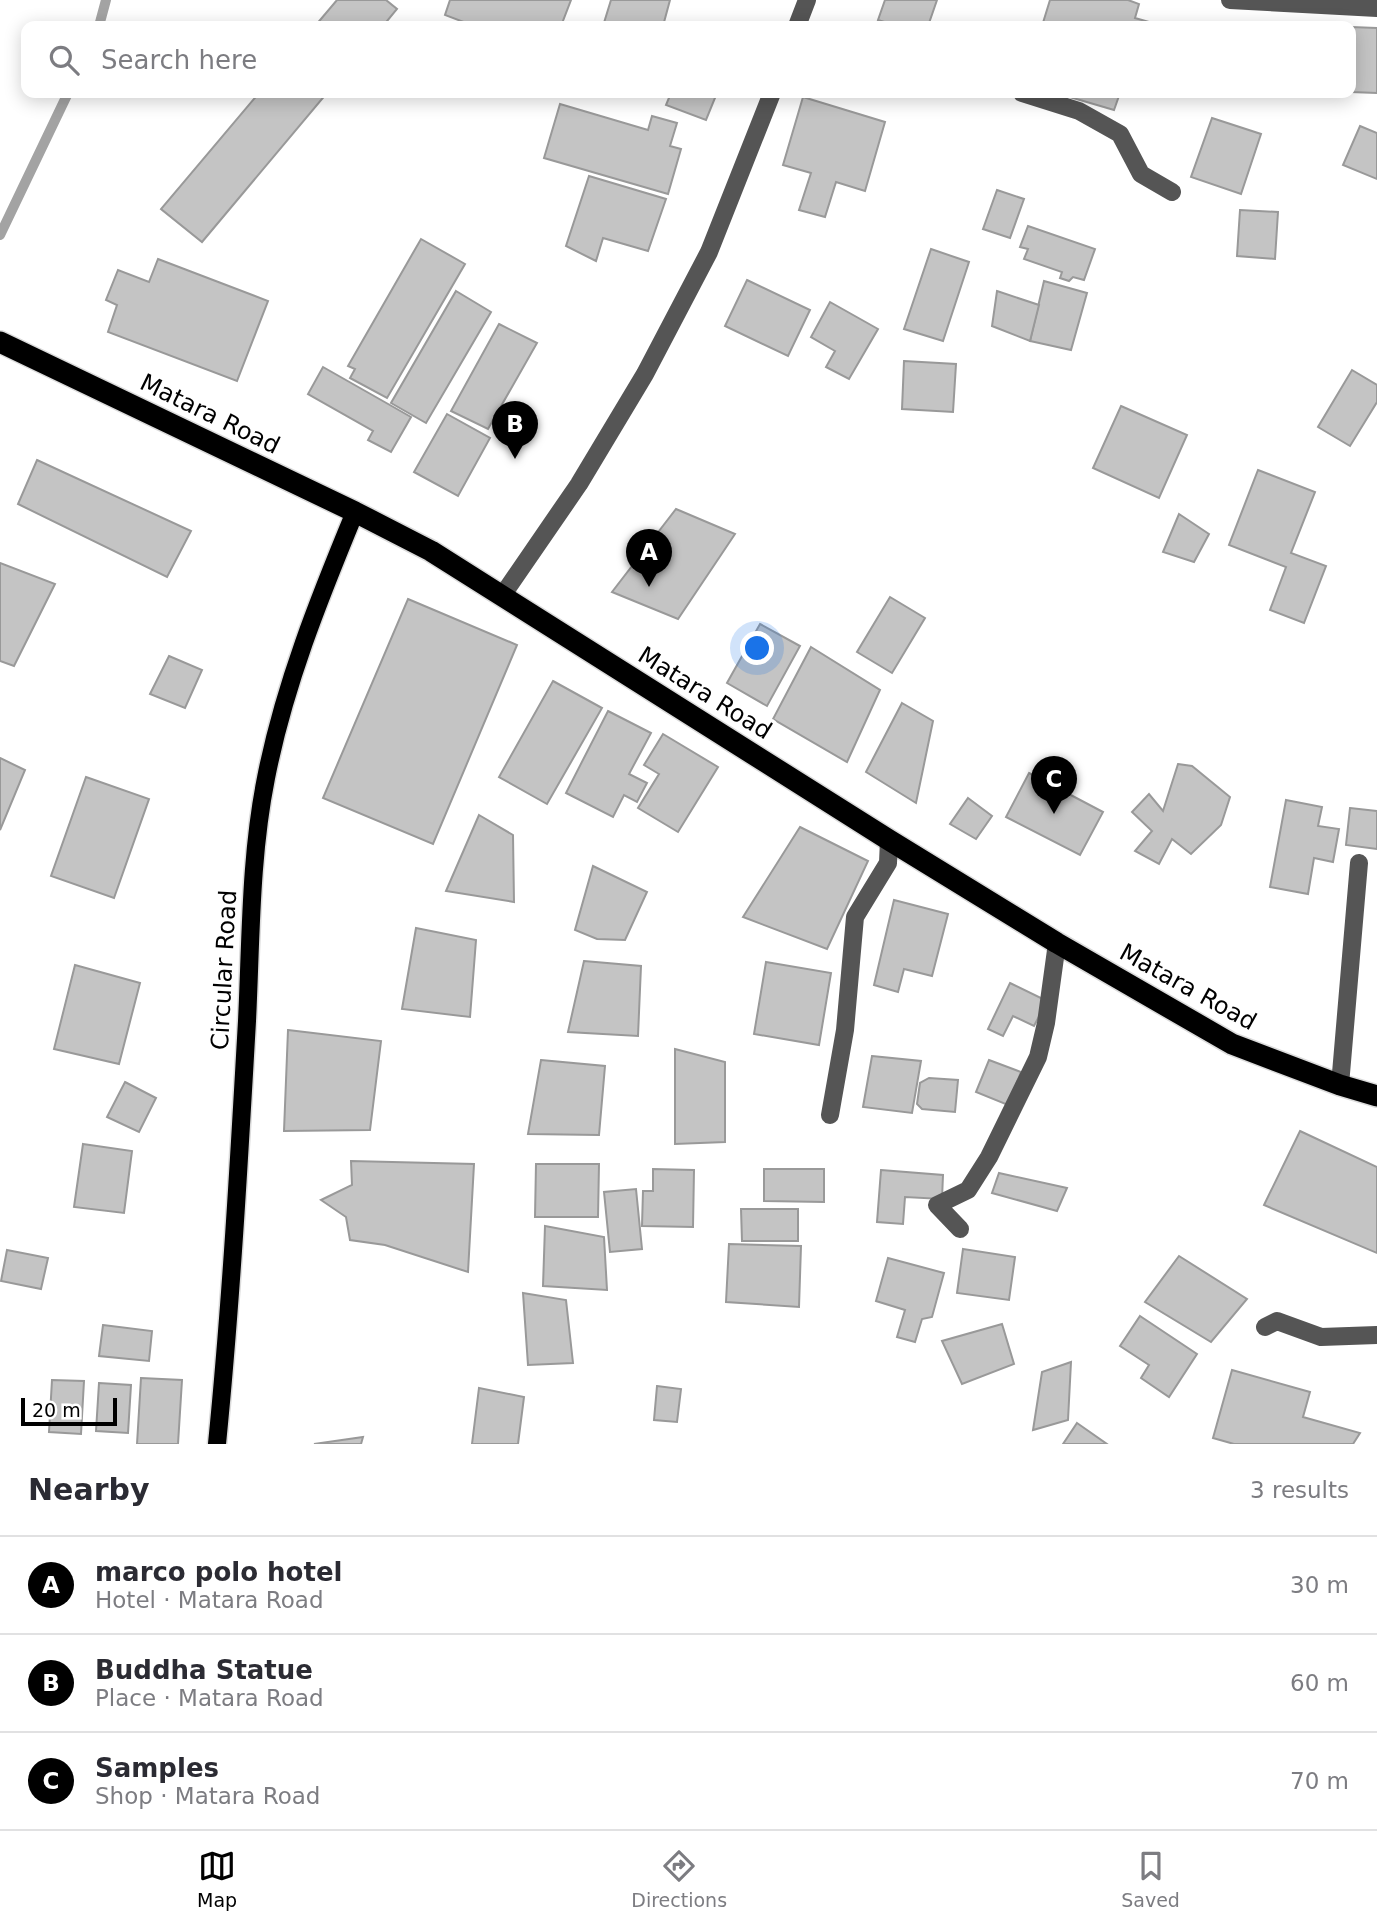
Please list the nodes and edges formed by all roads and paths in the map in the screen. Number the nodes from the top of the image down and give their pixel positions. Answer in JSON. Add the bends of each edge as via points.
{"nodes":[{"id":1,"x":807,"y":0,"type":"edge"},
{"id":2,"x":1230,"y":0,"type":"edge"},
{"id":3,"x":1377,"y":8,"type":"edge"},
{"id":4,"x":800,"y":21,"type":"edge"},
{"id":5,"x":770,"y":98,"type":"edge"},
{"id":6,"x":1038,"y":98,"type":"edge"},
{"id":7,"x":1172,"y":192,"type":"dead end"},
{"id":8,"x":0,"y":342,"type":"edge"},
{"id":9,"x":355,"y":512,"type":"junction"},
{"id":10,"x":502,"y":596,"type":"junction"},
{"id":11,"x":888,"y":840,"type":"junction"},
{"id":12,"x":1359,"y":863,"type":"dead end"},
{"id":13,"x":1057,"y":943,"type":"junction"},
{"id":14,"x":1340,"y":1085,"type":"junction"},
{"id":15,"x":1377,"y":1096,"type":"edge"},
{"id":16,"x":830,"y":1115,"type":"dead end"},
{"id":17,"x":960,"y":1229,"type":"dead end"},
{"id":18,"x":1265,"y":1327,"type":"dead end"},
{"id":19,"x":1377,"y":1335,"type":"edge"},
{"id":20,"x":217,"y":1444,"type":"edge"}],
"edges":[{"from":1,"to":4,"type":"street"},
{"from":2,"to":3,"type":"street"},
{"from":5,"to":10,"type":"street","via":[[709,253],[645,374],[579,484]]},
{"from":6,"to":7,"type":"street","via":[[1079,111],[1120,134],[1141,173]]},
{"from":8,"to":9,"type":"highway","name":"Matara Road"},
{"from":9,"to":10,"type":"highway","name":"Matara Road","via":[[431,551]]},
{"from":9,"to":20,"type":"main road","name":"Circular Road","via":[[292,680],[266,778],[253,873],[231,1299]]},
{"from":10,"to":11,"type":"highway","name":"Matara Road"},
{"from":11,"to":13,"type":"highway","name":"Matara Road"},
{"from":11,"to":16,"type":"street","via":[[888,863],[855,917],[845,1030]]},
{"from":12,"to":14,"type":"street"},
{"from":13,"to":14,"type":"highway","name":"Matara Road","via":[[1232,1044]]},
{"from":13,"to":17,"type":"street","via":[[1038,1057],[968,1190],[937,1205]]},
{"from":14,"to":15,"type":"highway","name":"Matara Road"},
{"from":18,"to":19,"type":"street","via":[[1277,1321],[1321,1338]]}]}
